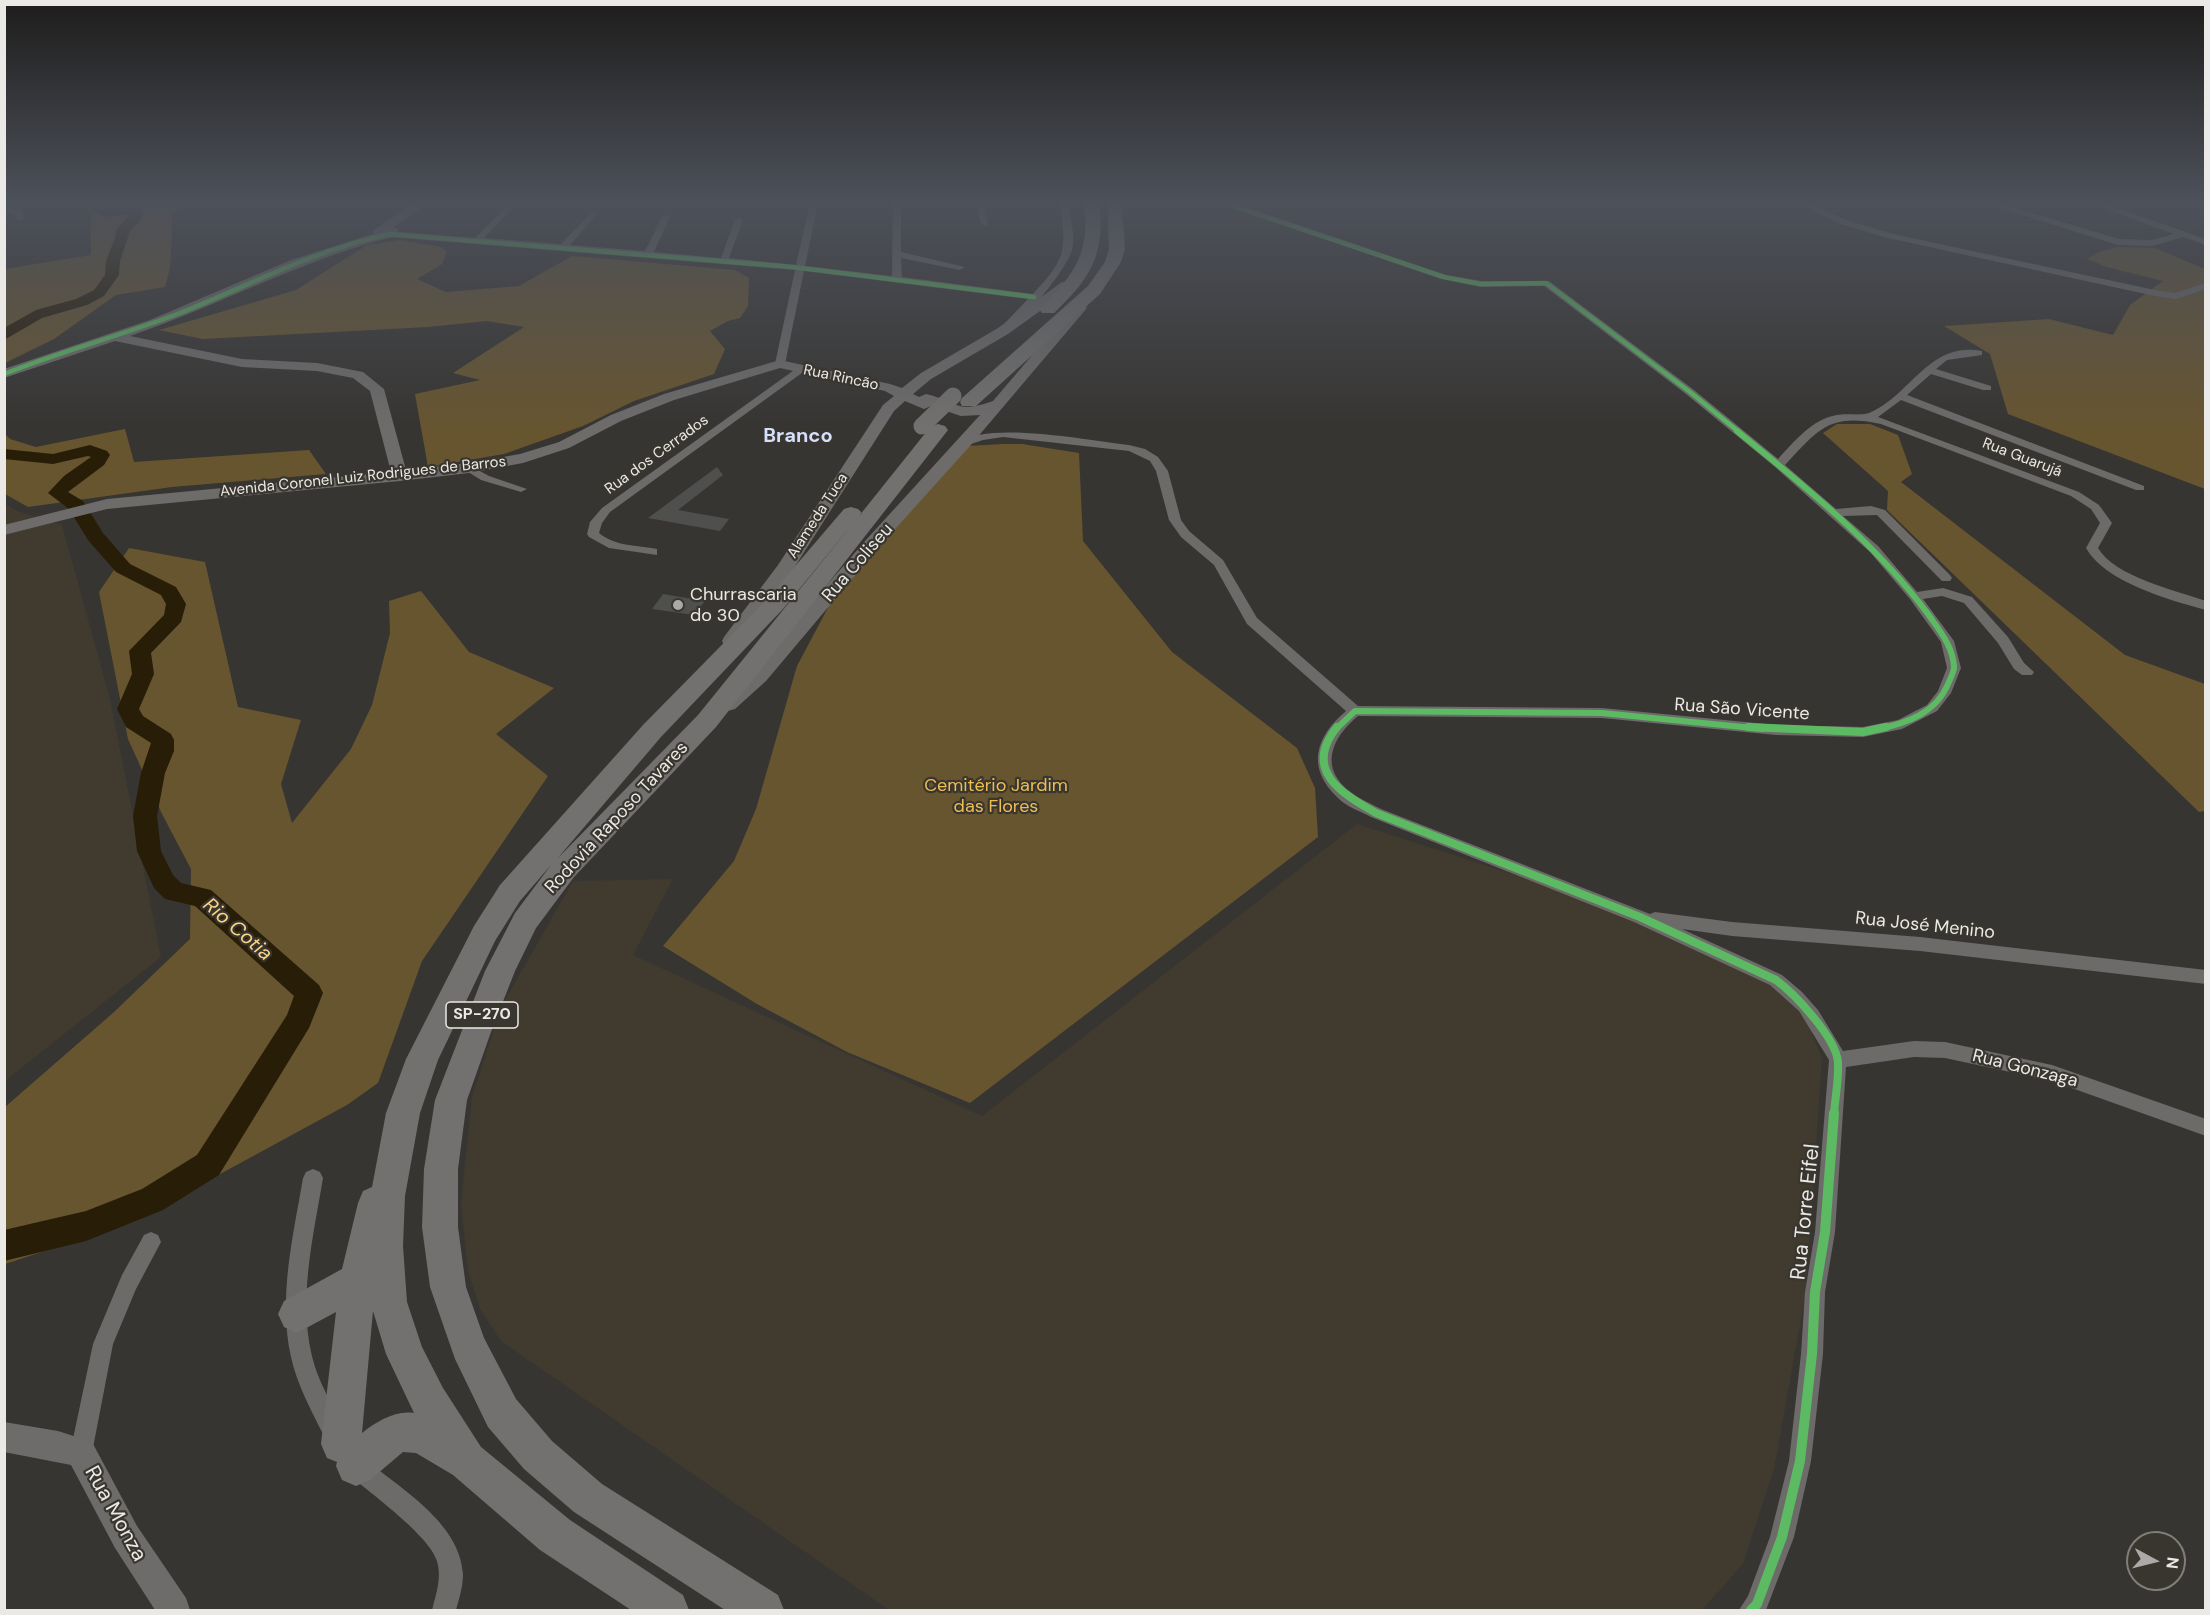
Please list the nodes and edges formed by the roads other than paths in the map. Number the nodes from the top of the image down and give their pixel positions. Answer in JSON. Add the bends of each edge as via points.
{"nodes":[{"id":1,"x":257,"y":278,"type":"edge"},
{"id":2,"x":800,"y":278,"type":"edge"},
{"id":3,"x":906,"y":278,"type":"edge"},
{"id":4,"x":1051,"y":278,"type":"edge"},
{"id":5,"x":1076,"y":278,"type":"edge"},
{"id":6,"x":1077,"y":278,"type":"edge"},
{"id":7,"x":1102,"y":278,"type":"edge"},
{"id":8,"x":1446,"y":278,"type":"edge"},
{"id":9,"x":2086,"y":278,"type":"edge"},
{"id":10,"x":2205,"y":286,"type":"edge"},
{"id":11,"x":1094,"y":290,"type":"junction"},
{"id":12,"x":1011,"y":294,"type":"junction"},
{"id":13,"x":1034,"y":297,"type":"junction"},
{"id":14,"x":1019,"y":313,"type":"junction"},
{"id":15,"x":1003,"y":331,"type":"junction"},
{"id":16,"x":114,"y":337,"type":"junction"},
{"id":17,"x":1978,"y":353,"type":"dead end"},
{"id":18,"x":780,"y":364,"type":"junction"},
{"id":19,"x":801,"y":370,"type":"junction"},
{"id":20,"x":1928,"y":370,"type":"junction"},
{"id":21,"x":7,"y":373,"type":"edge"},
{"id":22,"x":907,"y":388,"type":"junction"},
{"id":23,"x":1987,"y":388,"type":"dead end"},
{"id":24,"x":1900,"y":396,"type":"junction"},
{"id":25,"x":961,"y":399,"type":"junction"},
{"id":26,"x":997,"y":404,"type":"junction"},
{"id":27,"x":883,"y":415,"type":"junction"},
{"id":28,"x":1870,"y":417,"type":"junction"},
{"id":29,"x":964,"y":427,"type":"junction"},
{"id":30,"x":1779,"y":465,"type":"junction"},
{"id":31,"x":469,"y":468,"type":"junction"},
{"id":32,"x":400,"y":476,"type":"junction"},
{"id":33,"x":2140,"y":488,"type":"dead end"},
{"id":34,"x":521,"y":489,"type":"dead end"},
{"id":35,"x":1833,"y":513,"type":"junction"},
{"id":36,"x":4,"y":530,"type":"edge"},
{"id":37,"x":653,"y":552,"type":"dead end"},
{"id":38,"x":844,"y":577,"type":"junction"},
{"id":39,"x":1947,"y":578,"type":"dead end"},
{"id":40,"x":1914,"y":596,"type":"junction"},
{"id":41,"x":2205,"y":606,"type":"edge"},
{"id":42,"x":798,"y":610,"type":"junction"},
{"id":43,"x":711,"y":668,"type":"junction"},
{"id":44,"x":2027,"y":672,"type":"dead end"},
{"id":45,"x":1355,"y":711,"type":"junction"},
{"id":46,"x":707,"y":721,"type":"junction"},
{"id":47,"x":1640,"y":917,"type":"junction"},
{"id":48,"x":2205,"y":977,"type":"edge"},
{"id":49,"x":1838,"y":1060,"type":"junction"},
{"id":50,"x":404,"y":1113,"type":"junction"},
{"id":51,"x":2205,"y":1128,"type":"edge"},
{"id":52,"x":313,"y":1178,"type":"dead end"},
{"id":53,"x":151,"y":1242,"type":"dead end"},
{"id":54,"x":358,"y":1280,"type":"junction"},
{"id":55,"x":297,"y":1314,"type":"junction"},
{"id":56,"x":4,"y":1437,"type":"edge"},
{"id":57,"x":81,"y":1454,"type":"junction"},
{"id":58,"x":348,"y":1455,"type":"junction"},
{"id":59,"x":467,"y":1461,"type":"junction"},
{"id":60,"x":174,"y":1611,"type":"edge"},
{"id":61,"x":444,"y":1611,"type":"edge"},
{"id":62,"x":668,"y":1611,"type":"edge"},
{"id":63,"x":763,"y":1611,"type":"edge"},
{"id":64,"x":1751,"y":1611,"type":"edge"}],
"edges":[{"from":1,"to":16,"type":"street"},
{"from":2,"to":18,"type":"street"},
{"from":3,"to":12,"type":"street"},
{"from":4,"to":13,"type":"street","name":"Alameda Tuca"},
{"from":5,"to":15,"type":"street","name":"Alameda Tuca"},
{"from":6,"to":25,"type":"highway","name":"Rodovia Raposo Tavares","number":"SP-270"},
{"from":7,"to":11,"type":"highway","name":"Rodovia Raposo Tavares","number":"SP-270"},
{"from":8,"to":30,"type":"street","name":"Rua São Vicente","via":[[1481,284],[1546,283]]},
{"from":9,"to":10,"type":"street","via":[[2167,296]]},
{"from":11,"to":25,"type":"highway","name":"Rodovia Raposo Tavares","number":"SP-270"},
{"from":11,"to":26,"type":"street","name":"Rua Coliseu"},
{"from":12,"to":13,"type":"street"},
{"from":12,"to":14,"type":"street"},
{"from":13,"to":14,"type":"street","name":"Alameda Tuca"},
{"from":14,"to":15,"type":"street","name":"Alameda Tuca"},
{"from":15,"to":22,"type":"street","name":"Alameda Tuca"},
{"from":16,"to":21,"type":"street"},
{"from":16,"to":32,"type":"street","via":[[242,363],[317,367],[358,375],[377,389]]},
{"from":17,"to":20,"type":"street","via":[[1949,355]]},
{"from":18,"to":19,"type":"street","name":"Rua Rincão"},
{"from":18,"to":31,"type":"street","name":"Avenida Coronel Luiz Rodrigues de Barros","via":[[669,397],[548,451]]},
{"from":19,"to":22,"type":"street","name":"Rua Rincão"},
{"from":19,"to":37,"type":"street","name":"Rua dos Cerrados","via":[[606,510],[596,522],[593,534],[600,541]]},
{"from":20,"to":23,"type":"street"},
{"from":20,"to":24,"type":"street"},
{"from":22,"to":26,"type":"street","via":[[919,386],[919,391],[935,402],[971,413],[986,411]]},
{"from":22,"to":27,"type":"street","name":"Alameda Tuca"},
{"from":22,"to":29,"type":"street","name":"Rua Rincão"},
{"from":24,"to":28,"type":"street"},
{"from":24,"to":33,"type":"street"},
{"from":25,"to":29,"type":"highway","name":"Rodovia Raposo Tavares","number":"SP-270"},
{"from":26,"to":29,"type":"street","name":"Rua Coliseu"},
{"from":27,"to":29,"type":"street","via":[[899,408]]},
{"from":27,"to":43,"type":"street","name":"Alameda Tuca","via":[[785,568]]},
{"from":28,"to":30,"type":"street","name":"Rua Guarujá","via":[[1844,417],[1817,425]]},
{"from":28,"to":41,"type":"street","name":"Rua Guarujá","via":[[2075,494],[2095,507],[2106,524],[2092,548],[2094,555],[2117,572]]},
{"from":29,"to":38,"type":"street","name":"Rua Coliseu"},
{"from":29,"to":42,"type":"highway","name":"Rodovia Raposo Tavares","number":"SP-270"},
{"from":29,"to":43,"type":"highway","name":"Rodovia Raposo Tavares","number":"SP-270"},
{"from":29,"to":45,"type":"street","via":[[1129,448],[1154,459],[1162,471],[1175,520],[1185,534],[1219,563],[1252,621]]},
{"from":30,"to":35,"type":"street","name":"Rua São Vicente"},
{"from":31,"to":32,"type":"street","name":"Avenida Coronel Luiz Rodrigues de Barros"},
{"from":31,"to":34,"type":"street","via":[[485,478]]},
{"from":32,"to":36,"type":"street","name":"Avenida Coronel Luiz Rodrigues de Barros","via":[[90,506]]},
{"from":35,"to":39,"type":"street","via":[[1881,512]]},
{"from":35,"to":40,"type":"street","name":"Rua São Vicente","via":[[1874,549]]},
{"from":38,"to":42,"type":"highway"},
{"from":38,"to":46,"type":"street","name":"Rua Coliseu","via":[[759,676]]},
{"from":40,"to":44,"type":"street","via":[[1943,592],[1968,600]]},
{"from":40,"to":45,"type":"street","name":"Rua São Vicente","via":[[1947,641],[1954,668],[1944,693],[1932,708],[1902,724],[1873,730],[1776,730],[1602,713]]},
{"from":42,"to":46,"type":"highway","name":"Rodovia Raposo Tavares","number":"SP-270"},
{"from":43,"to":50,"type":"highway","name":"Rodovia Raposo Tavares","number":"SP-270","via":[[510,893],[454,992],[422,1059]]},
{"from":45,"to":47,"type":"street","via":[[1339,723],[1323,750],[1324,771],[1344,795],[1376,813]]},
{"from":46,"to":63,"type":"highway","name":"Rodovia Raposo Tavares","number":"SP-270","via":[[564,869],[525,921],[500,971],[451,1100],[441,1169],[440,1227],[448,1287],[468,1346],[509,1422],[538,1455],[588,1498]]},
{"from":47,"to":48,"type":"street","name":"Rua José Menino"},
{"from":47,"to":49,"type":"street","via":[[1776,980],[1796,994],[1815,1017]]},
{"from":49,"to":51,"type":"street","name":"Rua Gonzaga","via":[[1914,1049],[1945,1050],[2052,1073]]},
{"from":49,"to":64,"type":"street","name":"Rua Torre Eifel","via":[[1825,1232],[1815,1292],[1800,1461],[1782,1537]]},
{"from":50,"to":54,"type":"highway","via":[[380,1180]]},
{"from":50,"to":59,"type":"highway","name":"Rodovia Raposo Tavares","number":"SP-270","via":[[388,1196],[385,1246],[389,1302],[405,1354],[429,1402]]},
{"from":52,"to":55,"type":"street","via":[[297,1274]]},
{"from":53,"to":57,"type":"street","via":[[103,1344]]},
{"from":54,"to":55,"type":"highway"},
{"from":54,"to":58,"type":"highway"},
{"from":55,"to":58,"type":"street","via":[[302,1359],[323,1411]]},
{"from":56,"to":57,"type":"street","name":"Rua Monza"},
{"from":57,"to":60,"type":"street","name":"Rua Monza","via":[[126,1537]]},
{"from":58,"to":59,"type":"highway","via":[[402,1432],[419,1434]]},
{"from":58,"to":61,"type":"street","via":[[433,1531],[447,1553],[451,1579]]},
{"from":59,"to":62,"type":"highway","name":"Rodovia Raposo Tavares","number":"SP-270","via":[[555,1535]]}]}
